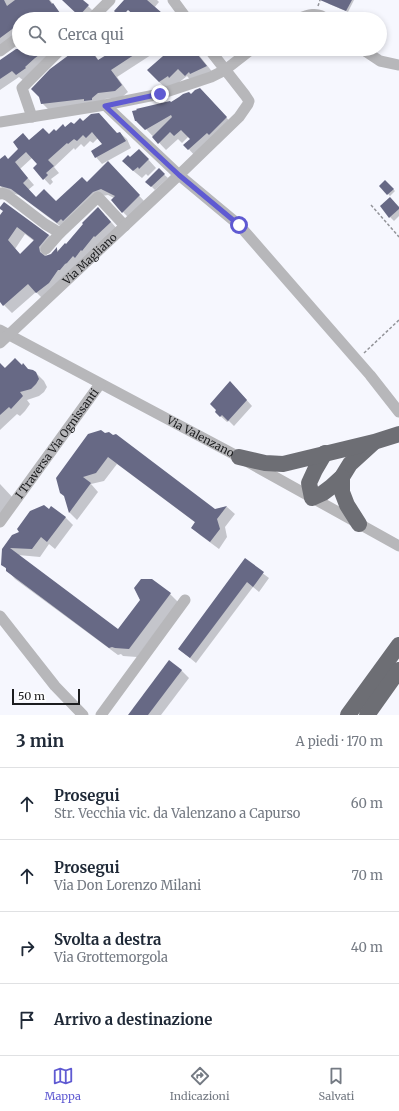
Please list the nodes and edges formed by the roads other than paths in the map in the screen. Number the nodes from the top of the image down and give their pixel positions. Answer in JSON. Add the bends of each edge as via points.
{"nodes":[{"id":1,"x":172,"y":0,"type":"edge"},
{"id":2,"x":105,"y":2,"type":"edge"},
{"id":3,"x":97,"y":12,"type":"edge"},
{"id":4,"x":181,"y":12,"type":"edge"},
{"id":5,"x":12,"y":42,"type":"edge"},
{"id":6,"x":0,"y":51,"type":"edge"},
{"id":7,"x":54,"y":56,"type":"edge"},
{"id":8,"x":214,"y":56,"type":"edge"},
{"id":9,"x":243,"y":56,"type":"edge"},
{"id":10,"x":372,"y":56,"type":"edge"},
{"id":11,"x":399,"y":65,"type":"edge"},
{"id":12,"x":225,"y":70,"type":"junction"},
{"id":13,"x":105,"y":106,"type":"junction"},
{"id":14,"x":32,"y":116,"type":"junction"},
{"id":15,"x":2,"y":119,"type":"edge"},
{"id":16,"x":179,"y":175,"type":"junction"},
{"id":17,"x":0,"y":194,"type":"edge"},
{"id":18,"x":124,"y":226,"type":"junction"},
{"id":19,"x":60,"y":233,"type":"junction"},
{"id":20,"x":46,"y":249,"type":"dead end"},
{"id":21,"x":4,"y":332,"type":"edge"},
{"id":22,"x":0,"y":343,"type":"edge"},
{"id":23,"x":100,"y":384,"type":"junction"},
{"id":24,"x":399,"y":412,"type":"edge"},
{"id":25,"x":399,"y":434,"type":"edge"},
{"id":26,"x":374,"y":442,"type":"junction"},
{"id":27,"x":325,"y":453,"type":"junction"},
{"id":28,"x":239,"y":457,"type":"junction"},
{"id":29,"x":342,"y":477,"type":"junction"},
{"id":30,"x":312,"y":498,"type":"junction"},
{"id":31,"x":0,"y":522,"type":"edge"},
{"id":32,"x":359,"y":524,"type":"junction"},
{"id":33,"x":399,"y":546,"type":"edge"},
{"id":34,"x":185,"y":600,"type":"dead end"},
{"id":35,"x":0,"y":616,"type":"edge"},
{"id":36,"x":399,"y":645,"type":"edge"},
{"id":37,"x":399,"y":670,"type":"edge"},
{"id":38,"x":399,"y":678,"type":"edge"},
{"id":39,"x":83,"y":715,"type":"edge"},
{"id":40,"x":101,"y":715,"type":"edge"},
{"id":41,"x":348,"y":715,"type":"edge"},
{"id":42,"x":367,"y":715,"type":"edge"},
{"id":43,"x":383,"y":715,"type":"edge"}],
"edges":[{"from":1,"to":4,"type":"street"},
{"from":2,"to":3,"type":"street"},
{"from":5,"to":6,"type":"street"},
{"from":7,"to":14,"type":"street","via":[[22,88]]},
{"from":8,"to":12,"type":"street"},
{"from":9,"to":12,"type":"street"},
{"from":10,"to":11,"type":"street","via":[[380,61]]},
{"from":12,"to":13,"type":"street","via":[[160,94]]},
{"from":12,"to":16,"type":"street","name":"Via Magliano","via":[[245,95],[248,104],[239,117]]},
{"from":13,"to":14,"type":"street"},
{"from":13,"to":16,"type":"street"},
{"from":14,"to":15,"type":"street"},
{"from":16,"to":18,"type":"street","name":"Via Magliano"},
{"from":16,"to":24,"type":"street","via":[[239,225]]},
{"from":17,"to":19,"type":"street","via":[[7,195]]},
{"from":18,"to":19,"type":"street","via":[[98,197]]},
{"from":18,"to":21,"type":"street","name":"Via Magliano"},
{"from":19,"to":20,"type":"street"},
{"from":21,"to":22,"type":"street","name":"Via Magliano"},
{"from":21,"to":23,"type":"street","name":"Via Valenzano"},
{"from":23,"to":28,"type":"street","name":"Via Valenzano"},
{"from":23,"to":31,"type":"street","name":"I Traversa Via Ognissanti"},
{"from":25,"to":26,"type":"highway"},
{"from":26,"to":27,"type":"highway"},
{"from":26,"to":29,"type":"highway","via":[[358,454]]},
{"from":27,"to":28,"type":"highway","via":[[283,464]]},
{"from":27,"to":30,"type":"highway","via":[[309,483]]},
{"from":28,"to":30,"type":"street","name":"Via Valenzano"},
{"from":29,"to":30,"type":"highway","via":[[323,493]]},
{"from":29,"to":32,"type":"highway","via":[[342,492]]},
{"from":30,"to":32,"type":"street","name":"Via Valenzano"},
{"from":32,"to":33,"type":"street","name":"Via Valenzano"},
{"from":34,"to":40,"type":"street"},
{"from":35,"to":39,"type":"street","via":[[55,686]]},
{"from":36,"to":41,"type":"highway"},
{"from":37,"to":42,"type":"highway"},
{"from":38,"to":43,"type":"highway","via":[[387,696],[381,711]]}]}
